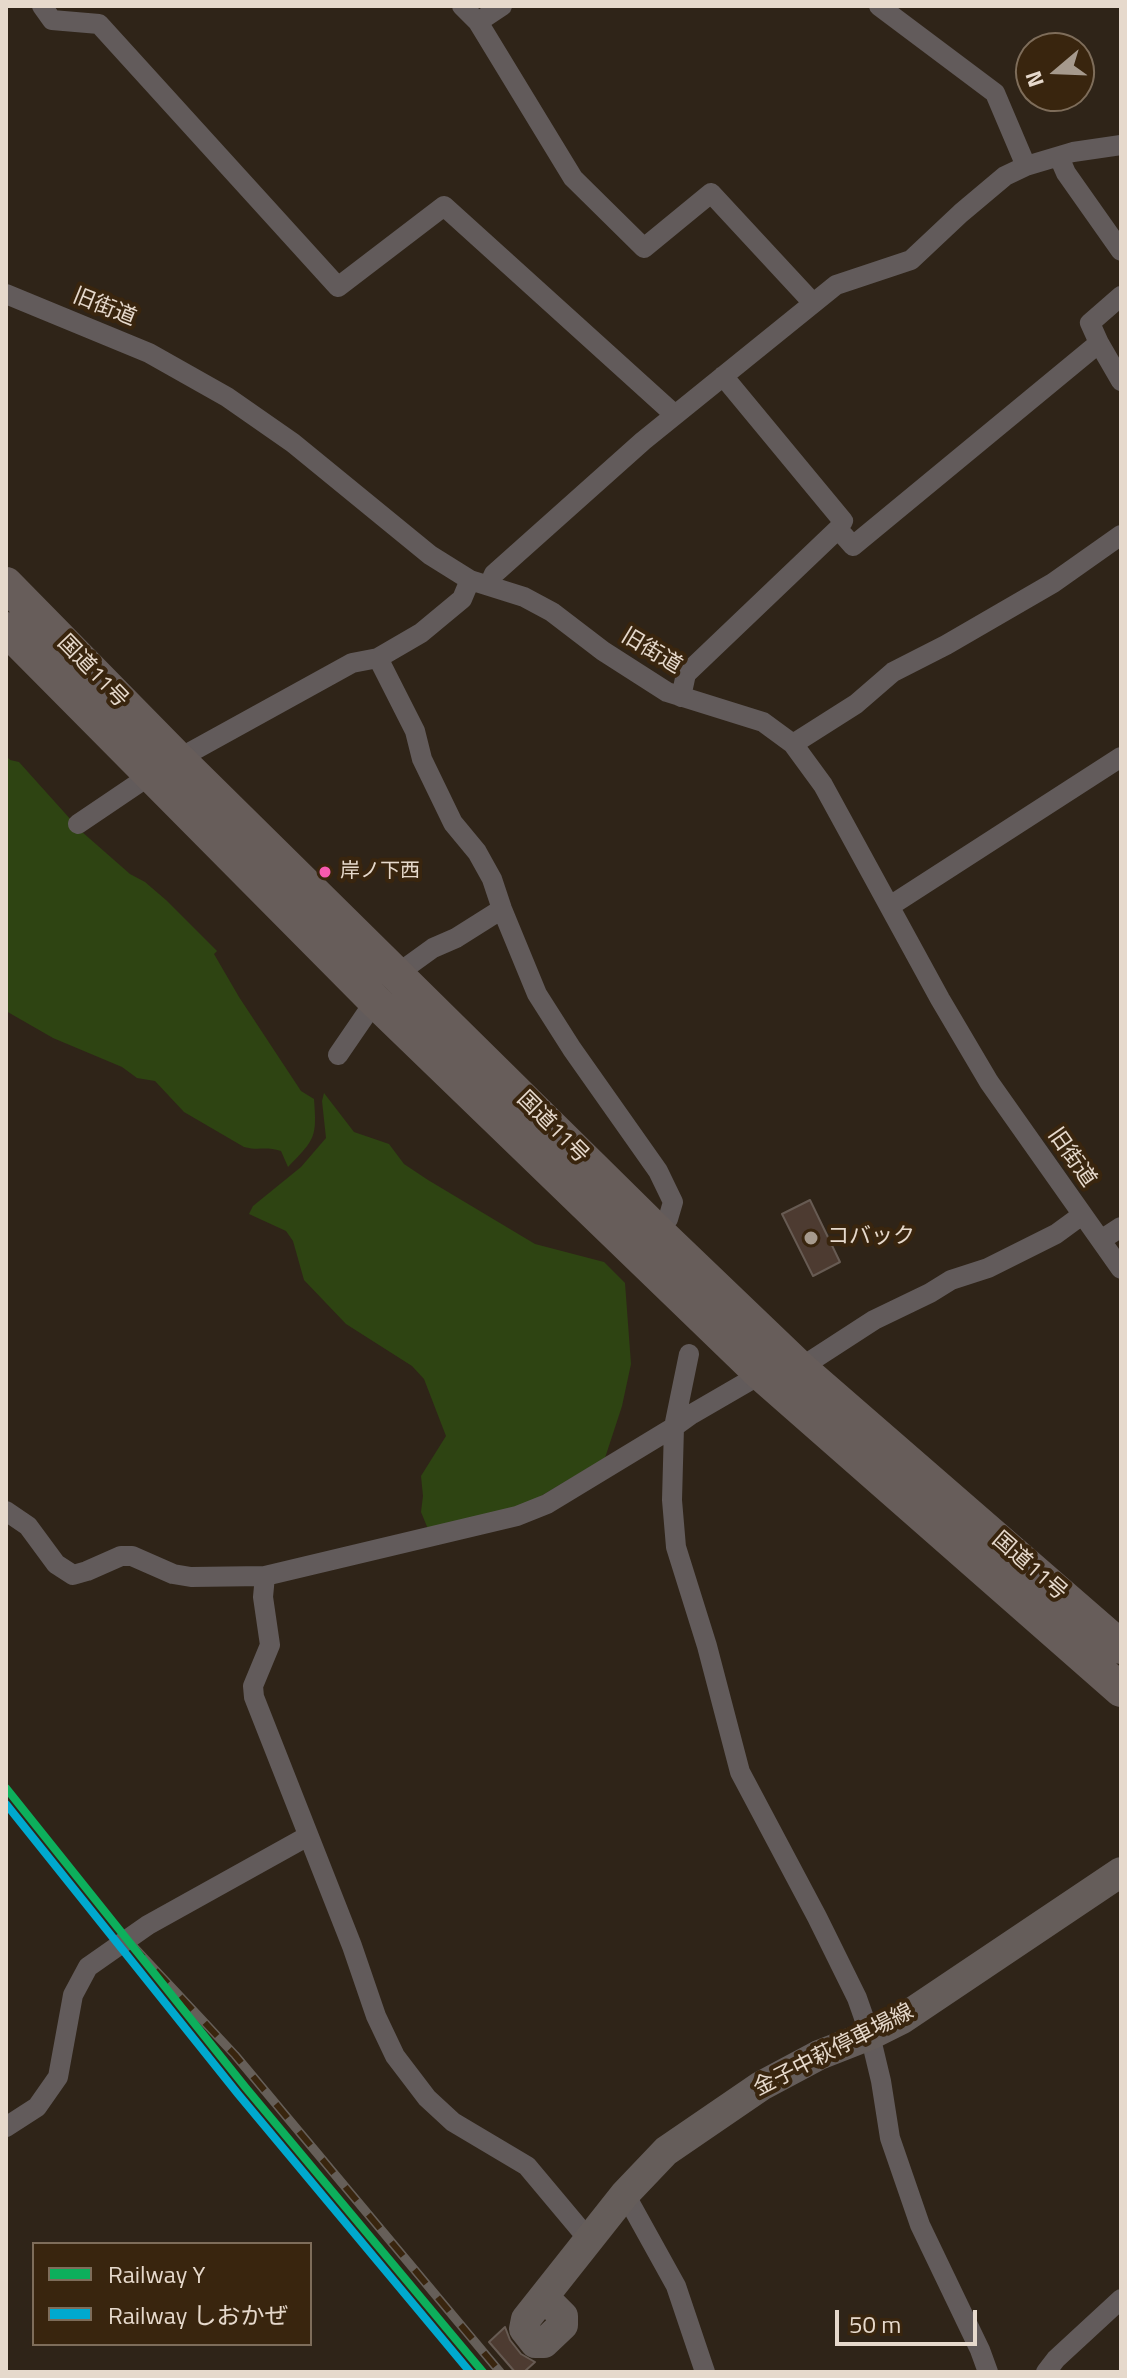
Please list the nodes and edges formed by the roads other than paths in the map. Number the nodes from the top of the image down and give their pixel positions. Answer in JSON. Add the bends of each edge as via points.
{"nodes":[{"id":1,"x":42,"y":6,"type":"edge"},
{"id":2,"x":462,"y":6,"type":"edge"},
{"id":3,"x":502,"y":6,"type":"edge"},
{"id":4,"x":879,"y":6,"type":"edge"},
{"id":5,"x":478,"y":22,"type":"junction"},
{"id":6,"x":1121,"y":145,"type":"edge"},
{"id":7,"x":1059,"y":157,"type":"junction"},
{"id":8,"x":1026,"y":166,"type":"junction"},
{"id":9,"x":1121,"y":251,"type":"edge"},
{"id":10,"x":6,"y":294,"type":"edge"},
{"id":11,"x":1121,"y":296,"type":"edge"},
{"id":12,"x":813,"y":303,"type":"junction"},
{"id":13,"x":1099,"y":343,"type":"junction"},
{"id":14,"x":723,"y":376,"type":"junction"},
{"id":15,"x":1121,"y":381,"type":"edge"},
{"id":16,"x":675,"y":415,"type":"junction"},
{"id":17,"x":838,"y":529,"type":"junction"},
{"id":18,"x":1121,"y":535,"type":"edge"},
{"id":19,"x":480,"y":583,"type":"junction"},
{"id":20,"x":6,"y":584,"type":"edge"},
{"id":21,"x":6,"y":629,"type":"edge"},
{"id":22,"x":378,"y":658,"type":"junction"},
{"id":23,"x":681,"y":697,"type":"junction"},
{"id":24,"x":793,"y":744,"type":"junction"},
{"id":25,"x":1121,"y":757,"type":"edge"},
{"id":26,"x":165,"y":767,"type":"junction"},
{"id":27,"x":78,"y":824,"type":"dead end"},
{"id":28,"x":890,"y":906,"type":"junction"},
{"id":29,"x":502,"y":909,"type":"junction"},
{"id":30,"x":397,"y":974,"type":"junction"},
{"id":31,"x":375,"y":1001,"type":"junction"},
{"id":32,"x":338,"y":1055,"type":"dead end"},
{"id":33,"x":1082,"y":1215,"type":"junction"},
{"id":34,"x":1121,"y":1227,"type":"edge"},
{"id":35,"x":656,"y":1230,"type":"junction"},
{"id":36,"x":1101,"y":1240,"type":"junction"},
{"id":37,"x":1121,"y":1269,"type":"edge"},
{"id":38,"x":689,"y":1354,"type":"dead end"},
{"id":39,"x":800,"y":1368,"type":"junction"},
{"id":40,"x":761,"y":1374,"type":"junction"},
{"id":41,"x":674,"y":1427,"type":"junction"},
{"id":42,"x":6,"y":1511,"type":"edge"},
{"id":43,"x":265,"y":1576,"type":"junction"},
{"id":44,"x":1121,"y":1647,"type":"edge"},
{"id":45,"x":1121,"y":1690,"type":"edge"},
{"id":46,"x":308,"y":1836,"type":"junction"},
{"id":47,"x":1121,"y":1872,"type":"edge"},
{"id":48,"x":870,"y":2035,"type":"junction"},
{"id":49,"x":6,"y":2127,"type":"edge"},
{"id":50,"x":625,"y":2194,"type":"junction"},
{"id":51,"x":589,"y":2240,"type":"junction"},
{"id":52,"x":544,"y":2297,"type":"dead end"},
{"id":53,"x":1121,"y":2299,"type":"edge"},
{"id":54,"x":705,"y":2372,"type":"edge"},
{"id":55,"x":988,"y":2372,"type":"edge"},
{"id":56,"x":1046,"y":2372,"type":"edge"}],
"edges":[{"from":1,"to":16,"type":"street","via":[[52,20],[99,24],[338,287],[444,206]]},
{"from":2,"to":5,"type":"street"},
{"from":3,"to":5,"type":"street"},
{"from":4,"to":8,"type":"street","via":[[995,93]]},
{"from":5,"to":12,"type":"street","via":[[573,178],[644,248],[711,193]]},
{"from":6,"to":7,"type":"street"},
{"from":7,"to":8,"type":"street"},
{"from":7,"to":9,"type":"street"},
{"from":8,"to":12,"type":"street","via":[[1005,176],[911,260],[836,285]]},
{"from":10,"to":19,"type":"street","name":"旧街道","via":[[149,353],[227,397],[293,443],[430,555]]},
{"from":11,"to":13,"type":"street","via":[[1090,323]]},
{"from":12,"to":14,"type":"street"},
{"from":13,"to":15,"type":"street"},
{"from":13,"to":17,"type":"street","via":[[853,546]]},
{"from":14,"to":16,"type":"street"},
{"from":14,"to":17,"type":"street","via":[[843,521]]},
{"from":16,"to":19,"type":"street"},
{"from":17,"to":23,"type":"street","via":[[686,674]]},
{"from":18,"to":24,"type":"street","via":[[1053,583],[893,672],[856,704]]},
{"from":19,"to":22,"type":"street","via":[[421,633]]},
{"from":19,"to":23,"type":"street","name":"旧街道","via":[[552,612],[603,651]]},
{"from":20,"to":26,"type":"highway","name":"国道11号"},
{"from":21,"to":26,"type":"highway","name":"国道11号"},
{"from":22,"to":26,"type":"street","via":[[352,663]]},
{"from":22,"to":29,"type":"street","via":[[453,823],[485,865]]},
{"from":23,"to":24,"type":"street","name":"旧街道","via":[[763,722]]},
{"from":24,"to":28,"type":"street","name":"旧街道","via":[[823,785]]},
{"from":25,"to":28,"type":"street"},
{"from":26,"to":27,"type":"street"},
{"from":26,"to":30,"type":"highway","name":"国道11号"},
{"from":26,"to":31,"type":"highway","name":"国道11号"},
{"from":28,"to":33,"type":"street","name":"旧街道","via":[[989,1082]]},
{"from":29,"to":30,"type":"street"},
{"from":29,"to":35,"type":"street","via":[[537,994],[658,1171],[673,1202],[668,1219]]},
{"from":30,"to":35,"type":"highway","name":"国道11号"},
{"from":31,"to":32,"type":"street"},
{"from":31,"to":40,"type":"highway","name":"国道11号"},
{"from":33,"to":36,"type":"street","name":"旧街道"},
{"from":33,"to":39,"type":"street","via":[[1056,1234],[874,1320]]},
{"from":34,"to":36,"type":"street"},
{"from":35,"to":39,"type":"highway","name":"国道11号"},
{"from":36,"to":37,"type":"street","name":"旧街道"},
{"from":38,"to":41,"type":"street"},
{"from":39,"to":40,"type":"street"},
{"from":39,"to":44,"type":"highway","name":"国道11号"},
{"from":40,"to":41,"type":"street"},
{"from":40,"to":45,"type":"highway","name":"国道11号"},
{"from":41,"to":43,"type":"street","via":[[547,1504],[517,1516]]},
{"from":41,"to":48,"type":"street","via":[[676,1547],[740,1772],[817,1917]]},
{"from":42,"to":43,"type":"street","via":[[28,1526],[56,1564],[73,1575],[132,1556],[191,1577]]},
{"from":43,"to":46,"type":"street","via":[[270,1645],[253,1686],[254,1697]]},
{"from":46,"to":49,"type":"street","via":[[148,1925],[88,1967],[73,1995],[58,2077],[37,2107]]},
{"from":46,"to":51,"type":"street","via":[[395,2056],[453,2122],[527,2166]]},
{"from":47,"to":48,"type":"main road","name":"金子中萩停車場線","via":[[902,2019]]},
{"from":48,"to":50,"type":"main road","name":"金子中萩停車場線","via":[[761,2086],[666,2151]]},
{"from":48,"to":55,"type":"street","via":[[890,2138],[920,2225]]},
{"from":50,"to":51,"type":"main road","name":"金子中萩停車場線"},
{"from":50,"to":54,"type":"street","via":[[676,2286]]},
{"from":51,"to":52,"type":"main road","name":"金子中萩停車場線"},
{"from":53,"to":56,"type":"street"}]}
